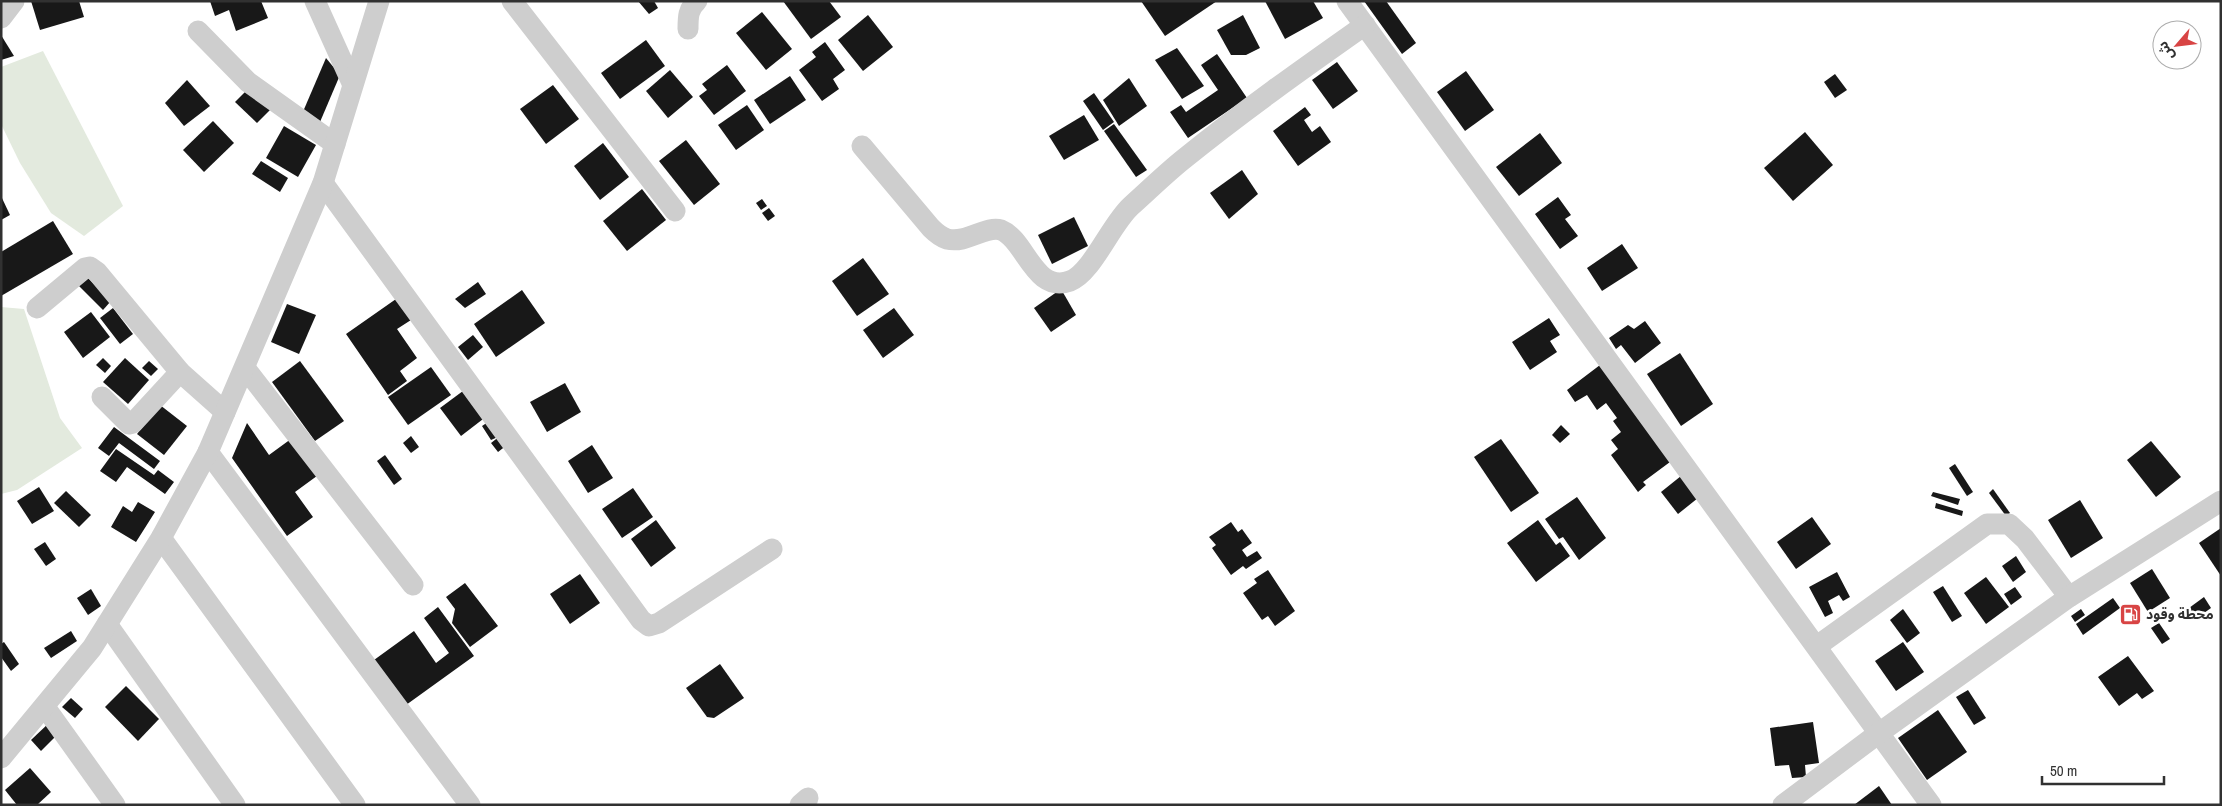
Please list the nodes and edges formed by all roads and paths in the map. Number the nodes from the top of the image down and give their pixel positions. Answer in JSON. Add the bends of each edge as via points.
{"nodes":[{"id":1,"x":14,"y":1,"type":"edge"},
{"id":2,"x":315,"y":1,"type":"edge"},
{"id":3,"x":379,"y":1,"type":"edge"},
{"id":4,"x":512,"y":1,"type":"edge"},
{"id":5,"x":697,"y":1,"type":"edge"},
{"id":6,"x":1348,"y":1,"type":"edge"},
{"id":7,"x":1,"y":18,"type":"edge"},
{"id":8,"x":1365,"y":25,"type":"junction"},
{"id":9,"x":688,"y":29,"type":"dead end"},
{"id":10,"x":198,"y":31,"type":"dead end"},
{"id":11,"x":352,"y":83,"type":"junction"},
{"id":12,"x":335,"y":144,"type":"junction"},
{"id":13,"x":862,"y":146,"type":"dead end"},
{"id":14,"x":323,"y":183,"type":"junction"},
{"id":15,"x":675,"y":211,"type":"dead end"},
{"id":16,"x":37,"y":308,"type":"dead end"},
{"id":17,"x":245,"y":368,"type":"junction"},
{"id":18,"x":180,"y":372,"type":"junction"},
{"id":19,"x":102,"y":397,"type":"dead end"},
{"id":20,"x":225,"y":412,"type":"junction"},
{"id":21,"x":208,"y":452,"type":"junction"},
{"id":22,"x":2221,"y":501,"type":"edge"},
{"id":23,"x":161,"y":538,"type":"junction"},
{"id":24,"x":772,"y":549,"type":"dead end"},
{"id":25,"x":413,"y":585,"type":"dead end"},
{"id":26,"x":2069,"y":597,"type":"junction"},
{"id":27,"x":107,"y":624,"type":"junction"},
{"id":28,"x":1817,"y":646,"type":"junction"},
{"id":29,"x":45,"y":707,"type":"junction"},
{"id":30,"x":1879,"y":733,"type":"junction"},
{"id":31,"x":1,"y":758,"type":"edge"},
{"id":32,"x":115,"y":805,"type":"edge"},
{"id":33,"x":235,"y":805,"type":"edge"},
{"id":34,"x":355,"y":805,"type":"edge"},
{"id":35,"x":470,"y":805,"type":"edge"},
{"id":36,"x":1783,"y":805,"type":"edge"},
{"id":37,"x":1931,"y":805,"type":"edge"}],
"edges":[{"from":1,"to":7,"type":"street"},
{"from":2,"to":11,"type":"street"},
{"from":3,"to":11,"type":"street"},
{"from":4,"to":15,"type":"street"},
{"from":5,"to":9,"type":"street","via":[[688,16]]},
{"from":6,"to":8,"type":"street"},
{"from":8,"to":13,"type":"street","via":[[1184,158],[1127,209],[1084,271],[1069,282],[1054,282],[1040,275],[1001,230],[988,230],[963,240],[945,239],[931,228]]},
{"from":8,"to":28,"type":"street"},
{"from":10,"to":12,"type":"street","via":[[248,82]]},
{"from":11,"to":12,"type":"street"},
{"from":12,"to":14,"type":"street"},
{"from":14,"to":17,"type":"street"},
{"from":14,"to":24,"type":"street","via":[[641,620],[649,626],[659,623]]},
{"from":16,"to":18,"type":"street","via":[[90,267]]},
{"from":17,"to":20,"type":"street"},
{"from":17,"to":25,"type":"street"},
{"from":18,"to":19,"type":"street","via":[[133,423],[129,424]]},
{"from":18,"to":20,"type":"street"},
{"from":20,"to":21,"type":"street"},
{"from":21,"to":23,"type":"street"},
{"from":21,"to":35,"type":"street"},
{"from":22,"to":26,"type":"street"},
{"from":23,"to":27,"type":"street"},
{"from":23,"to":34,"type":"street"},
{"from":26,"to":28,"type":"street","via":[[2025,539],[2009,524],[1987,524]]},
{"from":26,"to":30,"type":"street"},
{"from":27,"to":29,"type":"street"},
{"from":27,"to":33,"type":"street"},
{"from":28,"to":30,"type":"street"},
{"from":29,"to":31,"type":"street"},
{"from":29,"to":32,"type":"street"},
{"from":30,"to":36,"type":"street"},
{"from":30,"to":37,"type":"street"}]}
